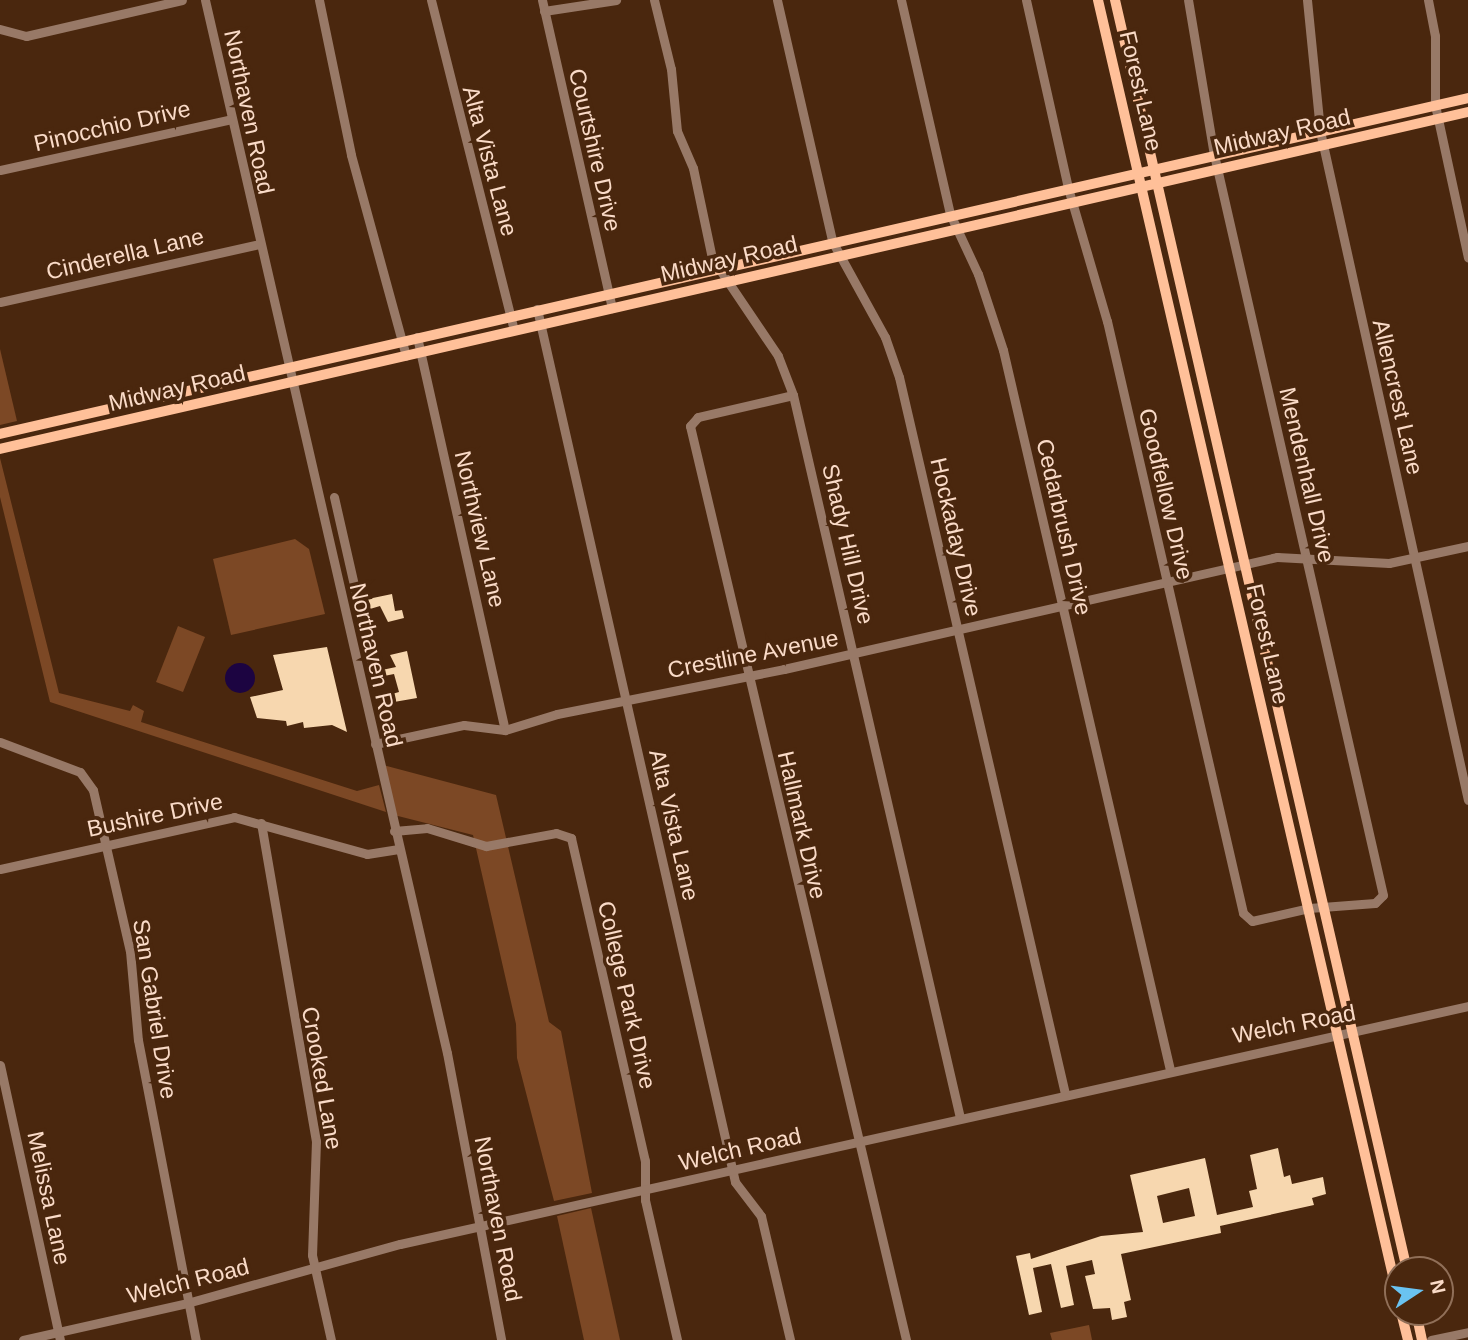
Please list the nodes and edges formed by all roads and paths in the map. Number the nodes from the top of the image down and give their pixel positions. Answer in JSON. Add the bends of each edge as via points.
{"nodes":[{"id":1,"x":182,"y":0,"type":"edge"},
{"id":2,"x":205,"y":0,"type":"edge"},
{"id":3,"x":319,"y":0,"type":"edge"},
{"id":4,"x":431,"y":0,"type":"edge"},
{"id":5,"x":542,"y":0,"type":"edge"},
{"id":6,"x":616,"y":0,"type":"edge"},
{"id":7,"x":654,"y":0,"type":"edge"},
{"id":8,"x":777,"y":0,"type":"edge"},
{"id":9,"x":901,"y":0,"type":"edge"},
{"id":10,"x":1026,"y":0,"type":"edge"},
{"id":11,"x":1098,"y":0,"type":"edge"},
{"id":12,"x":1115,"y":0,"type":"edge"},
{"id":13,"x":1188,"y":0,"type":"edge"},
{"id":14,"x":1307,"y":0,"type":"edge"},
{"id":15,"x":1428,"y":0,"type":"edge"},
{"id":16,"x":544,"y":11,"type":"junction"},
{"id":17,"x":0,"y":29,"type":"edge"},
{"id":18,"x":1468,"y":98,"type":"edge"},
{"id":19,"x":1435,"y":105,"type":"junction"},
{"id":20,"x":1468,"y":112,"type":"edge"},
{"id":21,"x":231,"y":119,"type":"junction"},
{"id":22,"x":1438,"y":119,"type":"junction"},
{"id":23,"x":1320,"y":131,"type":"junction"},
{"id":24,"x":1323,"y":145,"type":"junction"},
{"id":25,"x":1214,"y":155,"type":"junction"},
{"id":26,"x":1154,"y":168,"type":"junction"},
{"id":27,"x":1217,"y":168,"type":"junction"},
{"id":28,"x":0,"y":170,"type":"edge"},
{"id":29,"x":1138,"y":172,"type":"junction"},
{"id":30,"x":1158,"y":181,"type":"junction"},
{"id":31,"x":1141,"y":185,"type":"junction"},
{"id":32,"x":1068,"y":188,"type":"junction"},
{"id":33,"x":1073,"y":201,"type":"junction"},
{"id":34,"x":950,"y":214,"type":"junction"},
{"id":35,"x":957,"y":228,"type":"junction"},
{"id":36,"x":832,"y":241,"type":"junction"},
{"id":37,"x":259,"y":244,"type":"junction"},
{"id":38,"x":840,"y":255,"type":"junction"},
{"id":39,"x":1468,"y":257,"type":"edge"},
{"id":40,"x":718,"y":267,"type":"junction"},
{"id":41,"x":727,"y":282,"type":"junction"},
{"id":42,"x":608,"y":292,"type":"junction"},
{"id":43,"x":0,"y":302,"type":"edge"},
{"id":44,"x":612,"y":308,"type":"junction"},
{"id":45,"x":537,"y":309,"type":"junction"},
{"id":46,"x":511,"y":315,"type":"junction"},
{"id":47,"x":541,"y":324,"type":"junction"},
{"id":48,"x":514,"y":330,"type":"junction"},
{"id":49,"x":417,"y":337,"type":"junction"},
{"id":50,"x":403,"y":340,"type":"junction"},
{"id":51,"x":420,"y":352,"type":"junction"},
{"id":52,"x":406,"y":356,"type":"junction"},
{"id":53,"x":286,"y":368,"type":"junction"},
{"id":54,"x":289,"y":383,"type":"junction"},
{"id":55,"x":793,"y":395,"type":"junction"},
{"id":56,"x":0,"y":434,"type":"edge"},
{"id":57,"x":0,"y":449,"type":"edge"},
{"id":58,"x":334,"y":497,"type":"dead end"},
{"id":59,"x":342,"y":535,"type":"junction"},
{"id":60,"x":326,"y":538,"type":"junction"},
{"id":61,"x":1468,"y":546,"type":"edge"},
{"id":62,"x":1306,"y":556,"type":"junction"},
{"id":63,"x":1415,"y":558,"type":"junction"},
{"id":64,"x":1245,"y":564,"type":"junction"},
{"id":65,"x":1228,"y":568,"type":"junction"},
{"id":66,"x":1167,"y":582,"type":"junction"},
{"id":67,"x":1063,"y":606,"type":"junction"},
{"id":68,"x":958,"y":630,"type":"junction"},
{"id":69,"x":853,"y":654,"type":"junction"},
{"id":70,"x":370,"y":655,"type":"junction"},
{"id":71,"x":354,"y":658,"type":"junction"},
{"id":72,"x":748,"y":675,"type":"junction"},
{"id":73,"x":376,"y":682,"type":"dead end"},
{"id":74,"x":626,"y":699,"type":"junction"},
{"id":75,"x":505,"y":730,"type":"junction"},
{"id":76,"x":0,"y":742,"type":"edge"},
{"id":77,"x":374,"y":744,"type":"junction"},
{"id":78,"x":1468,"y":800,"type":"edge"},
{"id":79,"x":261,"y":823,"type":"junction"},
{"id":80,"x":394,"y":831,"type":"junction"},
{"id":81,"x":107,"y":845,"type":"junction"},
{"id":82,"x":398,"y":849,"type":"junction"},
{"id":83,"x":0,"y":869,"type":"edge"},
{"id":84,"x":1309,"y":908,"type":"junction"},
{"id":85,"x":1325,"y":908,"type":"junction"},
{"id":86,"x":1468,"y":1006,"type":"edge"},
{"id":87,"x":1354,"y":1031,"type":"junction"},
{"id":88,"x":1337,"y":1034,"type":"junction"},
{"id":89,"x":0,"y":1065,"type":"edge"},
{"id":90,"x":1170,"y":1070,"type":"junction"},
{"id":91,"x":1065,"y":1094,"type":"junction"},
{"id":92,"x":960,"y":1118,"type":"junction"},
{"id":93,"x":860,"y":1141,"type":"junction"},
{"id":94,"x":732,"y":1170,"type":"junction"},
{"id":95,"x":644,"y":1190,"type":"junction"},
{"id":96,"x":1391,"y":1196,"type":"junction"},
{"id":97,"x":1376,"y":1200,"type":"junction"},
{"id":98,"x":477,"y":1228,"type":"junction"},
{"id":99,"x":1389,"y":1256,"type":"edge"},
{"id":100,"x":1404,"y":1256,"type":"edge"},
{"id":101,"x":315,"y":1267,"type":"junction"},
{"id":102,"x":187,"y":1303,"type":"junction"},
{"id":103,"x":1468,"y":1332,"type":"edge"},
{"id":104,"x":59,"y":1336,"type":"edge"},
{"id":105,"x":23,"y":1340,"type":"edge"},
{"id":106,"x":196,"y":1340,"type":"edge"},
{"id":107,"x":331,"y":1340,"type":"edge"},
{"id":108,"x":501,"y":1340,"type":"edge"},
{"id":109,"x":677,"y":1340,"type":"edge"},
{"id":110,"x":790,"y":1340,"type":"edge"},
{"id":111,"x":906,"y":1340,"type":"edge"},
{"id":112,"x":1431,"y":1340,"type":"edge"}],
"edges":[{"from":1,"to":17,"type":"street","via":[[26,36]]},
{"from":2,"to":21,"type":"street","name":"Northaven Road"},
{"from":3,"to":50,"type":"street","via":[[351,155]]},
{"from":4,"to":46,"type":"street","name":"Alta Vista Lane"},
{"from":5,"to":16,"type":"street","name":"Courtshire Drive"},
{"from":6,"to":16,"type":"street"},
{"from":7,"to":40,"type":"street","name":"Shady Hill Drive","via":[[671,69],[677,131],[689,157]]},
{"from":8,"to":36,"type":"street","name":"Hockaday Drive"},
{"from":9,"to":34,"type":"street","name":"Cedarbrush Drive"},
{"from":10,"to":32,"type":"street","name":"Goodfellow Drive"},
{"from":11,"to":29,"type":"main road","name":"Forest Lane"},
{"from":12,"to":26,"type":"main road","name":"Forest Lane"},
{"from":13,"to":25,"type":"street","name":"Mendenhall Drive"},
{"from":14,"to":23,"type":"street","name":"Allencrest Lane"},
{"from":15,"to":19,"type":"street","via":[[1435,36]]},
{"from":16,"to":42,"type":"street","name":"Courtshire Drive"},
{"from":18,"to":19,"type":"main road","name":"Midway Road"},
{"from":19,"to":22,"type":"street"},
{"from":19,"to":23,"type":"main road","name":"Midway Road"},
{"from":20,"to":22,"type":"main road","name":"Midway Road"},
{"from":21,"to":28,"type":"street","name":"Pinocchio Drive"},
{"from":21,"to":37,"type":"street","name":"Northaven Road"},
{"from":22,"to":24,"type":"main road","name":"Midway Road"},
{"from":22,"to":39,"type":"street"},
{"from":23,"to":24,"type":"street","name":"Allencrest Lane"},
{"from":23,"to":25,"type":"main road","name":"Midway Road"},
{"from":24,"to":27,"type":"main road","name":"Midway Road"},
{"from":24,"to":63,"type":"street","name":"Allencrest Lane"},
{"from":25,"to":26,"type":"main road","name":"Midway Road"},
{"from":25,"to":27,"type":"street","name":"Mendenhall Drive"},
{"from":26,"to":29,"type":"main road","name":"Midway Road"},
{"from":26,"to":30,"type":"main road","name":"Forest Lane"},
{"from":27,"to":30,"type":"main road","name":"Midway Road"},
{"from":27,"to":62,"type":"street","name":"Mendenhall Drive"},
{"from":29,"to":31,"type":"main road","name":"Forest Lane"},
{"from":29,"to":32,"type":"main road","name":"Midway Road"},
{"from":30,"to":31,"type":"main road","name":"Midway Road"},
{"from":30,"to":64,"type":"main road","name":"Forest Lane"},
{"from":31,"to":33,"type":"main road","name":"Midway Road"},
{"from":31,"to":65,"type":"main road","name":"Forest Lane"},
{"from":32,"to":33,"type":"street","name":"Goodfellow Drive"},
{"from":32,"to":34,"type":"main road","name":"Midway Road"},
{"from":33,"to":35,"type":"main road","name":"Midway Road"},
{"from":33,"to":66,"type":"street","name":"Goodfellow Drive","via":[[1107,321]]},
{"from":34,"to":35,"type":"street","name":"Cedarbrush Drive"},
{"from":34,"to":36,"type":"main road","name":"Midway Road"},
{"from":35,"to":38,"type":"main road","name":"Midway Road"},
{"from":35,"to":67,"type":"street","name":"Cedarbrush Drive","via":[[999,336]]},
{"from":36,"to":38,"type":"street","name":"Hockaday Drive"},
{"from":36,"to":40,"type":"main road","name":"Midway Road"},
{"from":37,"to":43,"type":"street","name":"Cinderella Lane"},
{"from":37,"to":53,"type":"street","name":"Northaven Road"},
{"from":38,"to":41,"type":"main road","name":"Midway Road"},
{"from":38,"to":68,"type":"street","name":"Hockaday Drive","via":[[885,337],[899,377]]},
{"from":40,"to":41,"type":"street","name":"Shady Hill Drive"},
{"from":40,"to":42,"type":"main road","name":"Midway Road"},
{"from":41,"to":44,"type":"main road","name":"Midway Road"},
{"from":41,"to":55,"type":"street","name":"Shady Hill Drive","via":[[778,356]]},
{"from":42,"to":44,"type":"street","name":"Courtshire Drive"},
{"from":42,"to":45,"type":"main road","name":"Midway Road"},
{"from":44,"to":47,"type":"main road","name":"Midway Road"},
{"from":45,"to":46,"type":"main road","name":"Midway Road"},
{"from":45,"to":47,"type":"street","name":"Alta Vista Lane"},
{"from":46,"to":48,"type":"street","name":"Alta Vista Lane"},
{"from":46,"to":49,"type":"main road","name":"Midway Road"},
{"from":47,"to":48,"type":"main road","name":"Midway Road"},
{"from":47,"to":74,"type":"street","name":"Alta Vista Lane"},
{"from":48,"to":51,"type":"main road","name":"Midway Road"},
{"from":49,"to":50,"type":"main road","name":"Midway Road"},
{"from":49,"to":51,"type":"street","name":"Northview Lane"},
{"from":50,"to":52,"type":"street"},
{"from":50,"to":53,"type":"main road","name":"Midway Road"},
{"from":51,"to":52,"type":"main road","name":"Midway Road"},
{"from":51,"to":75,"type":"street","name":"Northview Lane"},
{"from":52,"to":54,"type":"main road","name":"Midway Road"},
{"from":53,"to":54,"type":"street","name":"Northaven Road"},
{"from":53,"to":56,"type":"main road","name":"Midway Road"},
{"from":54,"to":57,"type":"main road","name":"Midway Road"},
{"from":54,"to":60,"type":"street","name":"Northaven Road"},
{"from":55,"to":69,"type":"street","name":"Shady Hill Drive"},
{"from":55,"to":72,"type":"street","name":"Hallmark Drive","via":[[698,417],[690,426]]},
{"from":58,"to":59,"type":"street"},
{"from":59,"to":60,"type":"street"},
{"from":59,"to":70,"type":"street"},
{"from":60,"to":71,"type":"street","name":"Northaven Road"},
{"from":61,"to":63,"type":"street","name":"Crestline Avenue"},
{"from":62,"to":63,"type":"street","name":"Crestline Avenue","via":[[1364,563]]},
{"from":62,"to":64,"type":"street","name":"Crestline Avenue"},
{"from":62,"to":85,"type":"street","name":"Mendenhall Drive","via":[[1383,895],[1375,903]]},
{"from":63,"to":78,"type":"street","name":"Allencrest Lane"},
{"from":64,"to":65,"type":"street","name":"Crestline Avenue"},
{"from":64,"to":85,"type":"main road","name":"Forest Lane"},
{"from":65,"to":66,"type":"street","name":"Crestline Avenue"},
{"from":65,"to":84,"type":"main road","name":"Forest Lane"},
{"from":66,"to":67,"type":"street","name":"Crestline Avenue"},
{"from":66,"to":84,"type":"street","name":"Goodfellow Drive","via":[[1243,913],[1252,921]]},
{"from":67,"to":68,"type":"street","name":"Crestline Avenue"},
{"from":67,"to":90,"type":"street","name":"Cedarbrush Drive"},
{"from":68,"to":69,"type":"street","name":"Crestline Avenue"},
{"from":68,"to":91,"type":"street","name":"Hockaday Drive"},
{"from":69,"to":72,"type":"street","name":"Crestline Avenue"},
{"from":69,"to":92,"type":"street","name":"Shady Hill Drive"},
{"from":70,"to":71,"type":"street"},
{"from":70,"to":73,"type":"street"},
{"from":71,"to":77,"type":"street","name":"Northaven Road"},
{"from":72,"to":74,"type":"street","name":"Crestline Avenue"},
{"from":72,"to":93,"type":"street","name":"Hallmark Drive"},
{"from":74,"to":75,"type":"street","name":"Crestline Avenue"},
{"from":74,"to":94,"type":"street","name":"Alta Vista Lane"},
{"from":75,"to":77,"type":"street","name":"Crestline Avenue","via":[[464,725]]},
{"from":76,"to":81,"type":"street","name":"San Gabriel Drive","via":[[80,772],[93,790]]},
{"from":77,"to":80,"type":"street","name":"Northaven Road"},
{"from":79,"to":81,"type":"street","name":"Bushire Drive","via":[[233,817]]},
{"from":79,"to":82,"type":"street","name":"Bushire Drive","via":[[367,854]]},
{"from":79,"to":101,"type":"street","name":"Crooked Lane","via":[[316,1141]]},
{"from":80,"to":82,"type":"street","name":"Northaven Road"},
{"from":80,"to":95,"type":"street","name":"College Park Drive","via":[[427,828],[486,846],[556,833],[571,838],[645,1161]]},
{"from":81,"to":83,"type":"street","name":"Bushire Drive"},
{"from":81,"to":102,"type":"street","name":"San Gabriel Drive","via":[[130,951],[138,1040],[183,1257]]},
{"from":82,"to":98,"type":"street","name":"Northaven Road","via":[[447,1053]]},
{"from":84,"to":85,"type":"street","name":"Goodfellow Drive"},
{"from":84,"to":88,"type":"main road","name":"Forest Lane"},
{"from":85,"to":87,"type":"main road","name":"Forest Lane"},
{"from":86,"to":87,"type":"street","name":"Welch Road"},
{"from":87,"to":88,"type":"street","name":"Welch Road"},
{"from":87,"to":96,"type":"main road","name":"Forest Lane"},
{"from":88,"to":90,"type":"street","name":"Welch Road"},
{"from":88,"to":97,"type":"main road","name":"Forest Lane"},
{"from":89,"to":104,"type":"street","name":"Melissa Lane"},
{"from":90,"to":91,"type":"street","name":"Welch Road"},
{"from":91,"to":92,"type":"street","name":"Welch Road"},
{"from":92,"to":93,"type":"street","name":"Welch Road"},
{"from":93,"to":94,"type":"street","name":"Welch Road"},
{"from":93,"to":111,"type":"street","name":"Hallmark Drive"},
{"from":94,"to":95,"type":"street","name":"Welch Road"},
{"from":94,"to":110,"type":"street","name":"Alta Vista Lane","via":[[739,1191],[761,1216]]},
{"from":95,"to":98,"type":"street","name":"Welch Road"},
{"from":95,"to":109,"type":"street","name":"College Park Drive"},
{"from":96,"to":97,"type":"main road"},
{"from":96,"to":100,"type":"main road","name":"Forest Lane"},
{"from":97,"to":99,"type":"main road","name":"Forest Lane"},
{"from":98,"to":101,"type":"street","name":"Welch Road"},
{"from":98,"to":108,"type":"street","name":"Northaven Road"},
{"from":101,"to":102,"type":"street","name":"Welch Road"},
{"from":101,"to":107,"type":"street","name":"Crooked Lane"},
{"from":102,"to":104,"type":"street","name":"Welch Road"},
{"from":102,"to":106,"type":"street","name":"San Gabriel Drive"},
{"from":103,"to":112,"type":"street"},
{"from":104,"to":105,"type":"street","name":"Welch Road"}]}
